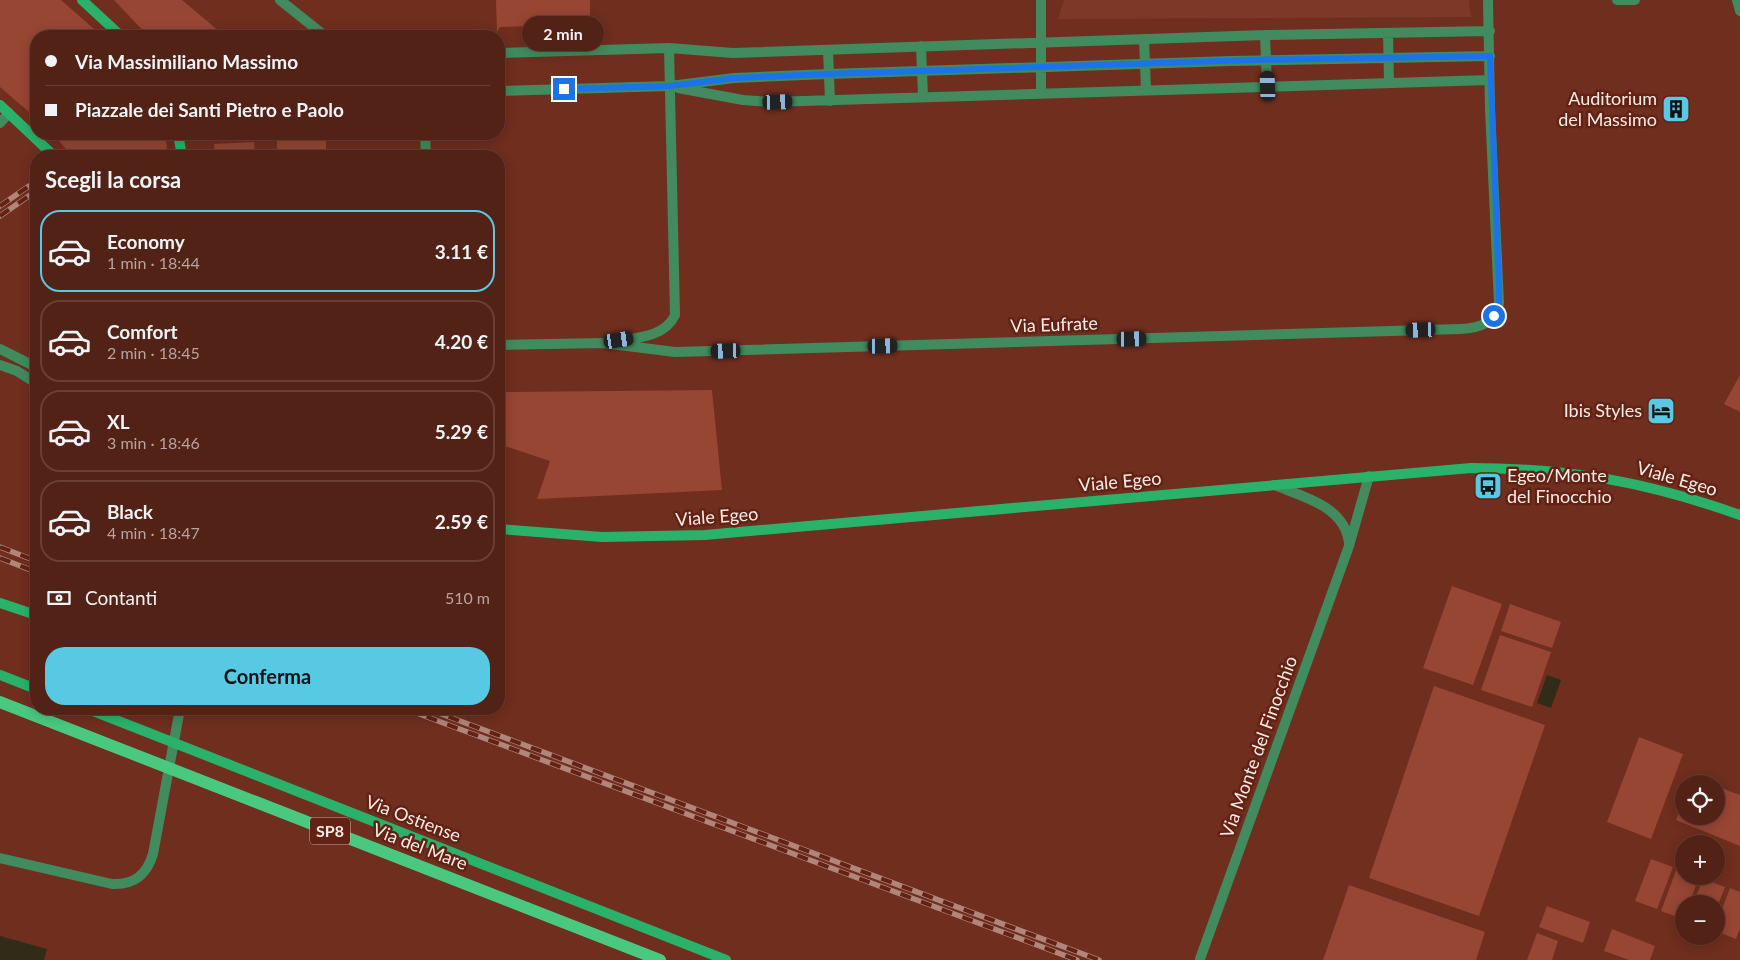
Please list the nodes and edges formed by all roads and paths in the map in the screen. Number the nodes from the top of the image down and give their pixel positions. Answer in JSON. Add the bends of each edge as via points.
{"nodes":[{"id":1,"x":82,"y":0,"type":"edge"},
{"id":2,"x":280,"y":0,"type":"edge"},
{"id":3,"x":1041,"y":0,"type":"edge"},
{"id":4,"x":1488,"y":0,"type":"edge"},
{"id":5,"x":1617,"y":0,"type":"edge"},
{"id":6,"x":1635,"y":0,"type":"edge"},
{"id":7,"x":1737,"y":0,"type":"edge"},
{"id":8,"x":1740,"y":11,"type":"edge"},
{"id":9,"x":114,"y":30,"type":"edge"},
{"id":10,"x":317,"y":30,"type":"edge"},
{"id":11,"x":1490,"y":31,"type":"junction"},
{"id":12,"x":1388,"y":32,"type":"junction"},
{"id":13,"x":1266,"y":34,"type":"junction"},
{"id":14,"x":1144,"y":39,"type":"junction"},
{"id":15,"x":1040,"y":41,"type":"junction"},
{"id":16,"x":921,"y":46,"type":"junction"},
{"id":17,"x":669,"y":48,"type":"junction"},
{"id":18,"x":828,"y":50,"type":"junction"},
{"id":19,"x":505,"y":53,"type":"edge"},
{"id":20,"x":1490,"y":56,"type":"junction"},
{"id":21,"x":1388,"y":58,"type":"junction"},
{"id":22,"x":1267,"y":60,"type":"junction"},
{"id":23,"x":1145,"y":65,"type":"junction"},
{"id":24,"x":1041,"y":68,"type":"junction"},
{"id":25,"x":922,"y":72,"type":"junction"},
{"id":26,"x":828,"y":74,"type":"junction"},
{"id":27,"x":1489,"y":80,"type":"junction"},
{"id":28,"x":1389,"y":82,"type":"junction"},
{"id":29,"x":670,"y":86,"type":"junction"},
{"id":30,"x":1268,"y":86,"type":"junction"},
{"id":31,"x":1146,"y":90,"type":"junction"},
{"id":32,"x":505,"y":91,"type":"edge"},
{"id":33,"x":1041,"y":93,"type":"junction"},
{"id":34,"x":923,"y":96,"type":"junction"},
{"id":35,"x":830,"y":101,"type":"junction"},
{"id":36,"x":0,"y":105,"type":"edge"},
{"id":37,"x":9,"y":113,"type":"junction"},
{"id":38,"x":0,"y":123,"type":"edge"},
{"id":39,"x":30,"y":133,"type":"edge"},
{"id":40,"x":37,"y":140,"type":"edge"},
{"id":41,"x":48,"y":150,"type":"edge"},
{"id":42,"x":603,"y":343,"type":"junction"},
{"id":43,"x":505,"y":345,"type":"edge"},
{"id":44,"x":0,"y":349,"type":"edge"},
{"id":45,"x":30,"y":364,"type":"edge"},
{"id":46,"x":0,"y":365,"type":"edge"},
{"id":47,"x":30,"y":379,"type":"edge"},
{"id":48,"x":1368,"y":476,"type":"junction"},
{"id":49,"x":1274,"y":485,"type":"junction"},
{"id":50,"x":1740,"y":515,"type":"edge"},
{"id":51,"x":505,"y":529,"type":"edge"},
{"id":52,"x":1349,"y":546,"type":"junction"},
{"id":53,"x":0,"y":603,"type":"edge"},
{"id":54,"x":30,"y":613,"type":"edge"},
{"id":55,"x":0,"y":675,"type":"edge"},
{"id":56,"x":30,"y":687,"type":"edge"},
{"id":57,"x":0,"y":702,"type":"edge"},
{"id":58,"x":30,"y":714,"type":"edge"},
{"id":59,"x":33,"y":715,"type":"edge"},
{"id":60,"x":103,"y":715,"type":"edge"},
{"id":61,"x":179,"y":715,"type":"edge"},
{"id":62,"x":0,"y":858,"type":"edge"},
{"id":63,"x":1200,"y":959,"type":"dead end"},
{"id":64,"x":660,"y":960,"type":"edge"},
{"id":65,"x":726,"y":960,"type":"edge"}],
"edges":[{"from":1,"to":9,"type":"main road"},
{"from":2,"to":10,"type":"street"},
{"from":3,"to":15,"type":"street"},
{"from":4,"to":11,"type":"street"},
{"from":5,"to":6,"type":"street"},
{"from":7,"to":8,"type":"street"},
{"from":11,"to":12,"type":"street"},
{"from":11,"to":20,"type":"street"},
{"from":12,"to":13,"type":"street"},
{"from":12,"to":21,"type":"street"},
{"from":13,"to":14,"type":"street"},
{"from":13,"to":22,"type":"street"},
{"from":14,"to":15,"type":"street"},
{"from":14,"to":23,"type":"street"},
{"from":15,"to":16,"type":"street"},
{"from":15,"to":24,"type":"street"},
{"from":16,"to":18,"type":"street"},
{"from":16,"to":25,"type":"street"},
{"from":17,"to":18,"type":"street","via":[[733,52]]},
{"from":17,"to":19,"type":"street"},
{"from":17,"to":29,"type":"street"},
{"from":18,"to":26,"type":"street"},
{"from":20,"to":21,"type":"street"},
{"from":20,"to":27,"type":"street"},
{"from":21,"to":22,"type":"street"},
{"from":21,"to":28,"type":"street"},
{"from":22,"to":23,"type":"street"},
{"from":22,"to":30,"type":"street"},
{"from":23,"to":24,"type":"street"},
{"from":23,"to":31,"type":"street"},
{"from":24,"to":25,"type":"street"},
{"from":24,"to":33,"type":"street"},
{"from":25,"to":26,"type":"street"},
{"from":25,"to":34,"type":"street"},
{"from":26,"to":29,"type":"street","via":[[734,78]]},
{"from":26,"to":35,"type":"street"},
{"from":27,"to":28,"type":"street"},
{"from":27,"to":42,"type":"street","name":"Via Eufrate","via":[[1499,288],[1497,310],[1491,320],[1481,326],[1460,330],[675,352]]},
{"from":28,"to":30,"type":"street"},
{"from":29,"to":32,"type":"street"},
{"from":29,"to":35,"type":"street","via":[[750,101]]},
{"from":29,"to":42,"type":"street","via":[[675,315],[657,332]]},
{"from":30,"to":31,"type":"street"},
{"from":31,"to":33,"type":"street"},
{"from":33,"to":34,"type":"street"},
{"from":34,"to":35,"type":"street"},
{"from":36,"to":37,"type":"main road"},
{"from":37,"to":38,"type":"street"},
{"from":37,"to":39,"type":"main road"},
{"from":40,"to":41,"type":"main road"},
{"from":42,"to":43,"type":"street"},
{"from":44,"to":45,"type":"street"},
{"from":46,"to":47,"type":"street"},
{"from":48,"to":49,"type":"main road","name":"Viale Egeo"},
{"from":48,"to":50,"type":"main road","name":"Viale Egeo","via":[[1471,468],[1566,472],[1656,488]]},
{"from":48,"to":52,"type":"street","name":"Via Monte del Finocchio"},
{"from":49,"to":51,"type":"main road","name":"Viale Egeo","via":[[706,535],[602,537]]},
{"from":49,"to":52,"type":"street","via":[[1336,514],[1347,530]]},
{"from":52,"to":63,"type":"street","name":"Via Monte del Finocchio"},
{"from":53,"to":54,"type":"main road"},
{"from":55,"to":56,"type":"main road"},
{"from":57,"to":58,"type":"main road","name":"Via del Mare","number":"SP8"},
{"from":59,"to":64,"type":"main road","name":"Via del Mare","number":"SP8"},
{"from":60,"to":65,"type":"main road","name":"Via Ostiense"},
{"from":61,"to":62,"type":"street","via":[[153,854],[146,870],[134,880],[112,884]]}]}
